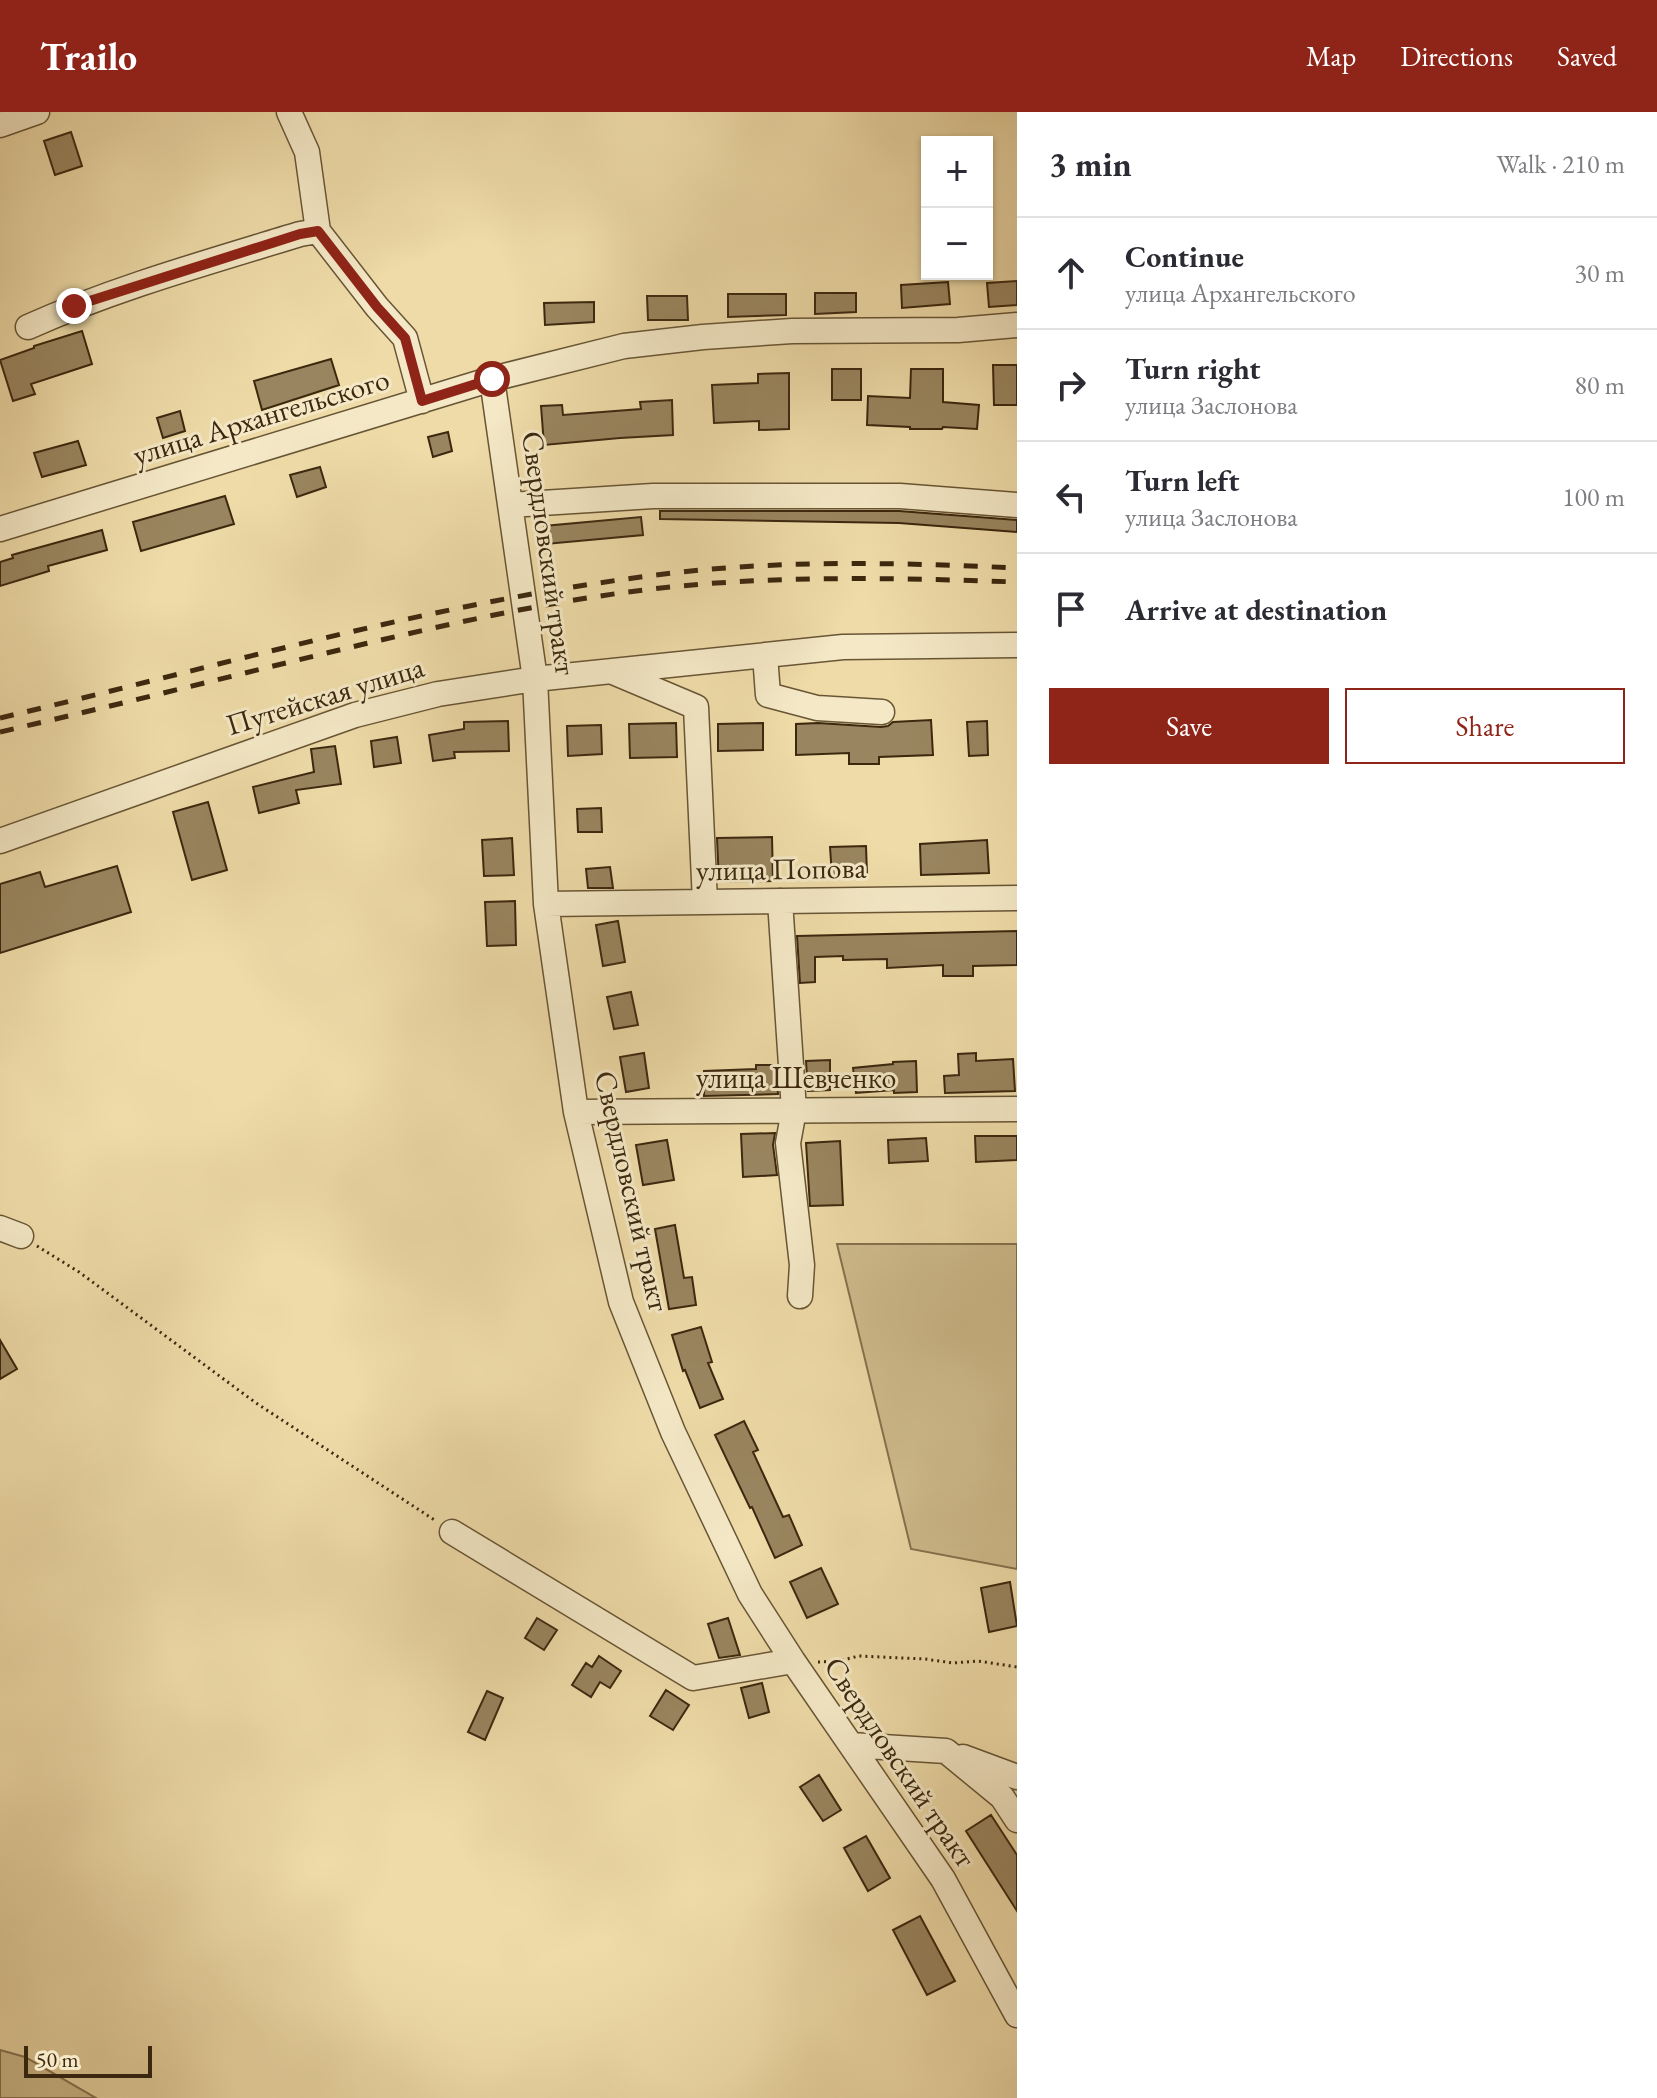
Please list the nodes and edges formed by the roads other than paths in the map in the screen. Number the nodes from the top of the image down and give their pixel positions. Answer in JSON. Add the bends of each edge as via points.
{"nodes":[{"id":1,"x":37,"y":112,"type":"edge"},
{"id":2,"x":289,"y":112,"type":"edge"},
{"id":3,"x":0,"y":125,"type":"edge"},
{"id":4,"x":318,"y":231,"type":"junction"},
{"id":5,"x":1017,"y":325,"type":"edge"},
{"id":6,"x":28,"y":327,"type":"dead end"},
{"id":7,"x":492,"y":379,"type":"junction"},
{"id":8,"x":422,"y":401,"type":"junction"},
{"id":9,"x":510,"y":505,"type":"junction"},
{"id":10,"x":1017,"y":505,"type":"edge"},
{"id":11,"x":0,"y":529,"type":"edge"},
{"id":12,"x":1017,"y":645,"type":"edge"},
{"id":13,"x":765,"y":655,"type":"junction"},
{"id":14,"x":611,"y":671,"type":"junction"},
{"id":15,"x":535,"y":679,"type":"junction"},
{"id":16,"x":882,"y":712,"type":"dead end"},
{"id":17,"x":0,"y":841,"type":"edge"},
{"id":18,"x":1017,"y":898,"type":"edge"},
{"id":19,"x":780,"y":901,"type":"junction"},
{"id":20,"x":705,"y":902,"type":"junction"},
{"id":21,"x":546,"y":904,"type":"junction"},
{"id":22,"x":1017,"y":1109,"type":"edge"},
{"id":23,"x":794,"y":1110,"type":"junction"},
{"id":24,"x":576,"y":1112,"type":"junction"},
{"id":25,"x":800,"y":1296,"type":"dead end"},
{"id":26,"x":452,"y":1532,"type":"road end"},
{"id":27,"x":793,"y":1661,"type":"junction"},
{"id":28,"x":851,"y":1745,"type":"junction"},
{"id":29,"x":946,"y":1751,"type":"junction"},
{"id":30,"x":1017,"y":1777,"type":"edge"},
{"id":31,"x":1017,"y":1820,"type":"edge"},
{"id":32,"x":1017,"y":2015,"type":"edge"}],
"edges":[{"from":1,"to":3,"type":"street"},
{"from":2,"to":4,"type":"street","via":[[307,152]]},
{"from":4,"to":6,"type":"street","via":[[74,306]]},
{"from":4,"to":8,"type":"street","via":[[405,338]]},
{"from":5,"to":7,"type":"street","name":"улица Архангельского","via":[[703,337],[624,346]]},
{"from":7,"to":8,"type":"street","name":"улица Архангельского"},
{"from":7,"to":9,"type":"street","name":"Свердловский тракт"},
{"from":8,"to":11,"type":"street","name":"улица Архангельского"},
{"from":9,"to":10,"type":"street","via":[[653,496],[900,496]]},
{"from":9,"to":15,"type":"street","name":"Свердловский тракт"},
{"from":12,"to":13,"type":"street","name":"Путейская улица","via":[[843,647]]},
{"from":13,"to":14,"type":"street","name":"Путейская улица"},
{"from":13,"to":16,"type":"street","via":[[768,695],[817,708]]},
{"from":14,"to":15,"type":"street","name":"Путейская улица"},
{"from":14,"to":20,"type":"street","via":[[696,707]]},
{"from":15,"to":17,"type":"street","name":"Путейская улица","via":[[438,694],[355,715]]},
{"from":15,"to":21,"type":"street","name":"Свердловский тракт"},
{"from":18,"to":19,"type":"street","name":"улица Попова"},
{"from":19,"to":20,"type":"street","name":"улица Попова"},
{"from":19,"to":23,"type":"street"},
{"from":20,"to":21,"type":"street","name":"улица Попова"},
{"from":21,"to":24,"type":"street","name":"Свердловский тракт"},
{"from":22,"to":23,"type":"street","name":"улица Шевченко"},
{"from":23,"to":24,"type":"street","name":"улица Шевченко"},
{"from":23,"to":25,"type":"street","via":[[788,1143],[802,1265]]},
{"from":24,"to":27,"type":"street","name":"Свердловский тракт","via":[[621,1302],[673,1432],[750,1594]]},
{"from":26,"to":27,"type":"street","via":[[693,1678]]},
{"from":27,"to":28,"type":"street","name":"Свердловский тракт"},
{"from":28,"to":29,"type":"street"},
{"from":28,"to":32,"type":"street","name":"Свердловский тракт","via":[[943,1879]]},
{"from":29,"to":30,"type":"street"},
{"from":29,"to":31,"type":"street","via":[[1002,1797]]}]}
